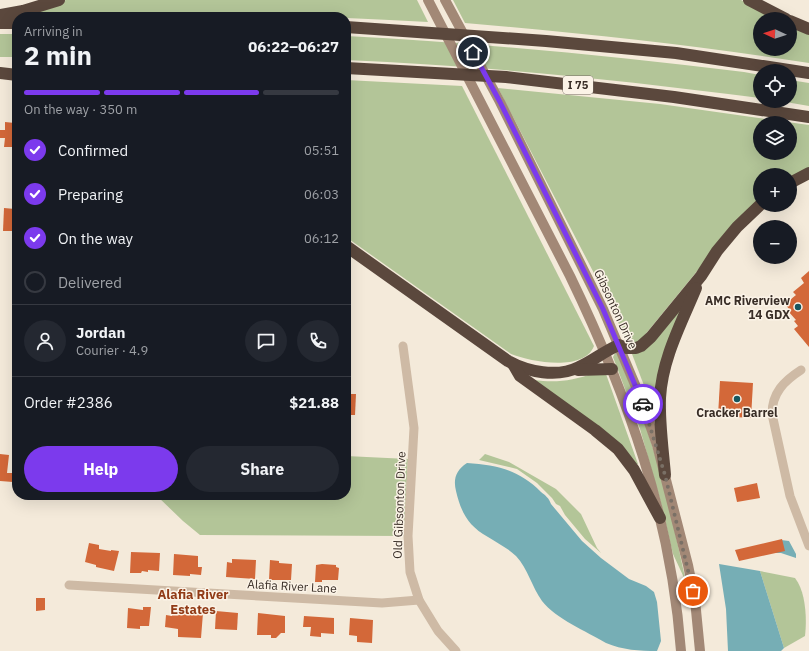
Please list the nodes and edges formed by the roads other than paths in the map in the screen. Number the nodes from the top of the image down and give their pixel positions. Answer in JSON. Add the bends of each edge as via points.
{"nodes":[{"id":1,"x":59,"y":0,"type":"edge"},
{"id":2,"x":428,"y":0,"type":"edge"},
{"id":3,"x":749,"y":0,"type":"edge"},
{"id":4,"x":446,"y":1,"type":"edge"},
{"id":5,"x":14,"y":12,"type":"edge"},
{"id":6,"x":772,"y":12,"type":"edge"},
{"id":7,"x":12,"y":13,"type":"edge"},
{"id":8,"x":0,"y":15,"type":"edge"},
{"id":9,"x":0,"y":23,"type":"edge"},
{"id":10,"x":12,"y":23,"type":"edge"},
{"id":11,"x":797,"y":24,"type":"edge"},
{"id":12,"x":351,"y":27,"type":"edge"},
{"id":13,"x":809,"y":29,"type":"edge"},
{"id":14,"x":0,"y":67,"type":"edge"},
{"id":15,"x":12,"y":67,"type":"edge"},
{"id":16,"x":351,"y":68,"type":"edge"},
{"id":17,"x":809,"y":72,"type":"edge"},
{"id":18,"x":0,"y":73,"type":"edge"},
{"id":19,"x":12,"y":75,"type":"edge"},
{"id":20,"x":809,"y":117,"type":"edge"},
{"id":21,"x":809,"y":173,"type":"edge"},
{"id":22,"x":797,"y":179,"type":"edge"},
{"id":23,"x":753,"y":212,"type":"edge"},
{"id":24,"x":351,"y":250,"type":"edge"},
{"id":25,"x":701,"y":276,"type":"junction"},
{"id":26,"x":619,"y":345,"type":"junction"},
{"id":27,"x":403,"y":346,"type":"dead end"},
{"id":28,"x":605,"y":351,"type":"junction"},
{"id":29,"x":513,"y":364,"type":"junction"},
{"id":30,"x":575,"y":369,"type":"junction"},
{"id":31,"x":612,"y":369,"type":"junction"},
{"id":32,"x":801,"y":370,"type":"dead end"},
{"id":33,"x":665,"y":475,"type":"junction"},
{"id":34,"x":660,"y":518,"type":"junction"},
{"id":35,"x":809,"y":546,"type":"edge"},
{"id":36,"x":69,"y":585,"type":"dead end"},
{"id":37,"x":419,"y":600,"type":"junction"},
{"id":38,"x":456,"y":651,"type":"edge"},
{"id":39,"x":681,"y":651,"type":"edge"},
{"id":40,"x":700,"y":651,"type":"edge"}],
"edges":[{"from":1,"to":5,"type":"highway"},
{"from":2,"to":28,"type":"main road","via":[[570,276]]},
{"from":3,"to":6,"type":"highway"},
{"from":4,"to":26,"type":"main road","name":"Gibsonton Drive","via":[[500,102]]},
{"from":7,"to":8,"type":"highway"},
{"from":9,"to":10,"type":"highway"},
{"from":11,"to":13,"type":"highway"},
{"from":12,"to":17,"type":"highway","via":[[676,53]]},
{"from":14,"to":15,"type":"highway"},
{"from":16,"to":20,"type":"highway","number":"I 75","via":[[506,77],[674,96]]},
{"from":18,"to":19,"type":"highway"},
{"from":21,"to":22,"type":"highway"},
{"from":23,"to":25,"type":"highway","via":[[717,251]]},
{"from":24,"to":29,"type":"highway"},
{"from":25,"to":26,"type":"highway","via":[[641,346],[631,349]]},
{"from":25,"to":33,"type":"highway","via":[[671,346],[662,381],[660,400]]},
{"from":26,"to":28,"type":"highway"},
{"from":26,"to":33,"type":"main road","name":"Gibsonton Drive","via":[[639,394]]},
{"from":27,"to":37,"type":"street","name":"Old Gibsonton Drive","via":[[414,428],[408,536],[410,572]]},
{"from":28,"to":30,"type":"highway"},
{"from":28,"to":31,"type":"main road"},
{"from":29,"to":30,"type":"highway","via":[[535,371]]},
{"from":29,"to":34,"type":"highway","via":[[520,376],[618,449],[634,470]]},
{"from":30,"to":31,"type":"highway"},
{"from":31,"to":34,"type":"main road","via":[[637,437]]},
{"from":32,"to":35,"type":"street","via":[[778,389],[772,414],[790,496]]},
{"from":33,"to":40,"type":"main road","name":"Gibsonton Drive","via":[[692,583]]},
{"from":34,"to":39,"type":"main road"},
{"from":36,"to":37,"type":"street","name":"Alafia River Lane","via":[[382,603]]},
{"from":37,"to":38,"type":"street","name":"Old Gibsonton Drive","via":[[438,631]]}]}
